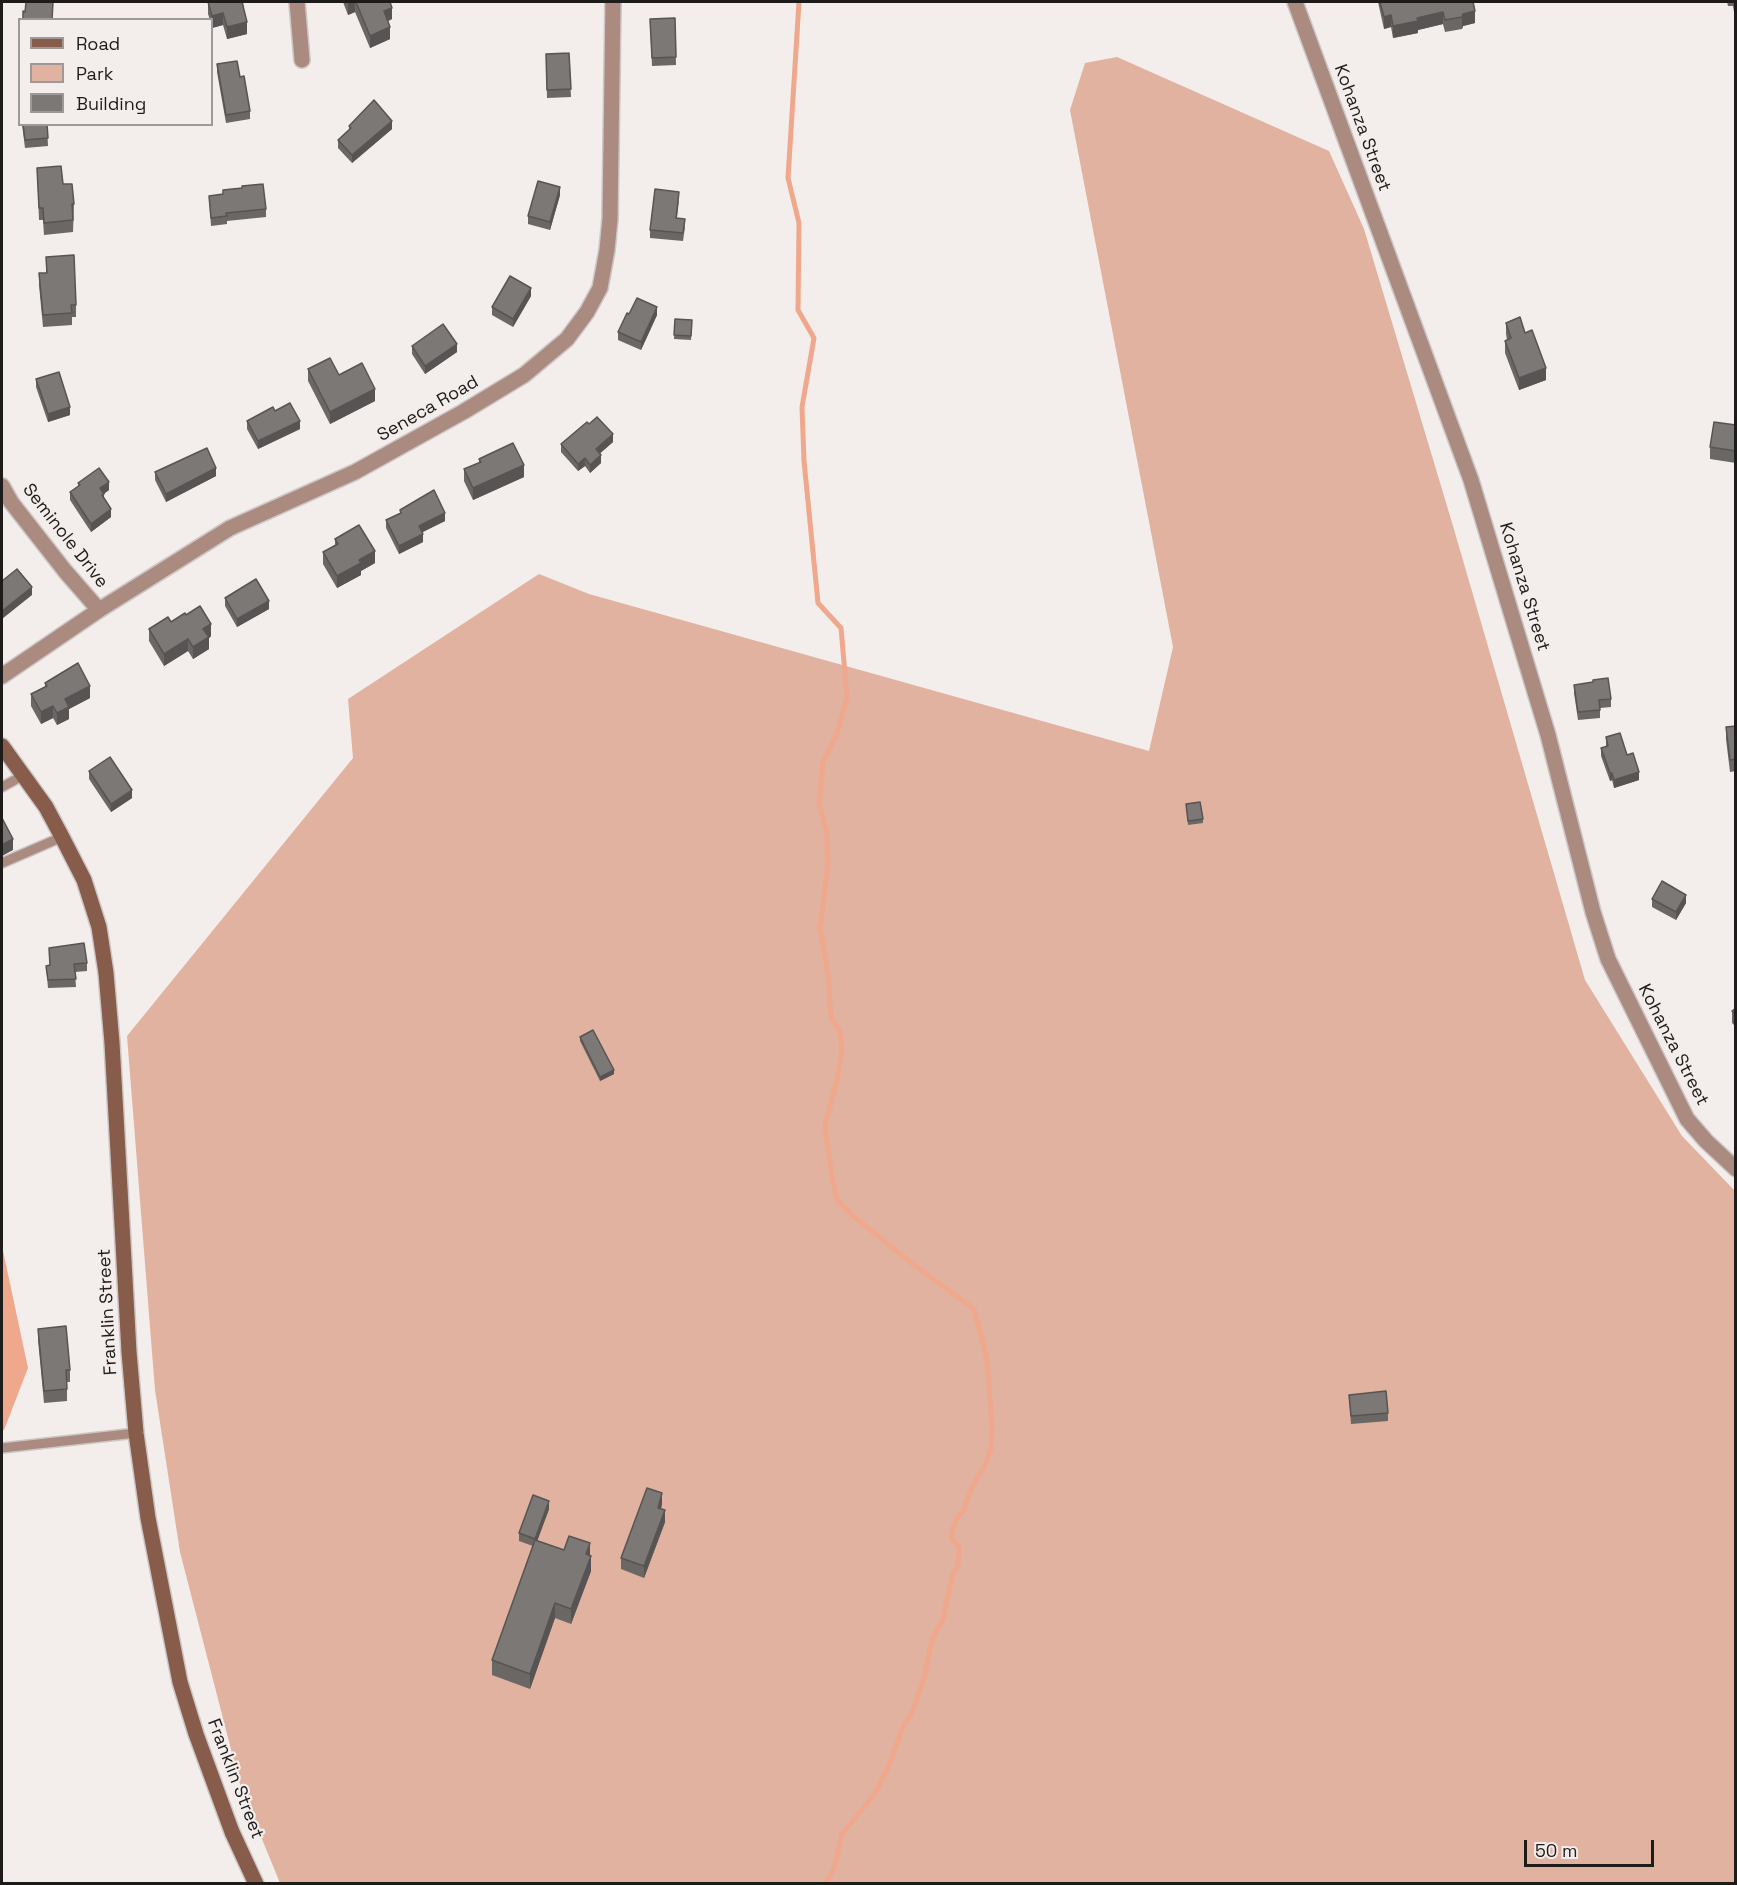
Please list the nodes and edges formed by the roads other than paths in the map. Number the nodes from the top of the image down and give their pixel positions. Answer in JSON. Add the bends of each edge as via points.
{"nodes":[{"id":1,"x":297,"y":2,"type":"edge"},
{"id":2,"x":613,"y":2,"type":"edge"},
{"id":3,"x":1295,"y":2,"type":"edge"},
{"id":4,"x":302,"y":60,"type":"dead end"},
{"id":5,"x":2,"y":486,"type":"edge"},
{"id":6,"x":99,"y":610,"type":"junction"},
{"id":7,"x":2,"y":676,"type":"edge"},
{"id":8,"x":2,"y":746,"type":"edge"},
{"id":9,"x":24,"y":775,"type":"junction"},
{"id":10,"x":2,"y":787,"type":"edge"},
{"id":11,"x":62,"y":837,"type":"junction"},
{"id":12,"x":2,"y":863,"type":"edge"},
{"id":13,"x":1736,"y":1169,"type":"edge"},
{"id":14,"x":136,"y":1433,"type":"junction"},
{"id":15,"x":2,"y":1448,"type":"edge"},
{"id":16,"x":256,"y":1884,"type":"edge"}],
"edges":[{"from":1,"to":4,"type":"street"},
{"from":2,"to":6,"type":"street","name":"Seneca Road","via":[[607,250],[600,288],[567,339],[524,375],[464,412],[355,472],[230,528]]},
{"from":3,"to":13,"type":"street","name":"Kohanza Street","via":[[1471,480],[1548,735],[1608,959],[1688,1119]]},
{"from":5,"to":6,"type":"street","name":"Seminole Drive"},
{"from":6,"to":7,"type":"street","name":"Seneca Road"},
{"from":8,"to":9,"type":"main road","name":"Franklin Street"},
{"from":9,"to":10,"type":"lane"},
{"from":9,"to":11,"type":"main road","name":"Franklin Street"},
{"from":11,"to":12,"type":"lane"},
{"from":11,"to":14,"type":"main road","name":"Franklin Street","via":[[84,880],[99,927],[106,973]]},
{"from":14,"to":15,"type":"lane"},
{"from":14,"to":16,"type":"main road","name":"Franklin Street","via":[[180,1682],[195,1734]]}]}
